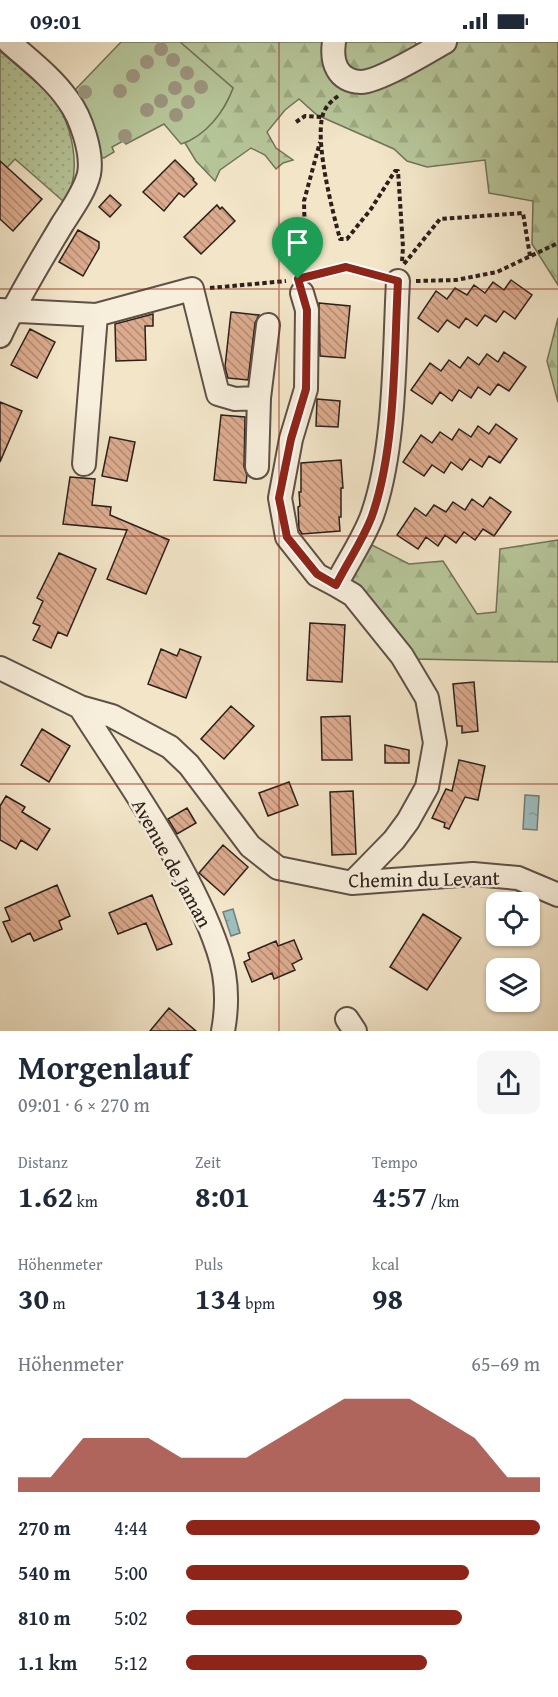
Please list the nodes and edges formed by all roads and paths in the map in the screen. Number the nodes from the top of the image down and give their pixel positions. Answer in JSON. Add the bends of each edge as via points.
{"nodes":[{"id":1,"x":9,"y":42,"type":"edge"},
{"id":2,"x":334,"y":42,"type":"edge"},
{"id":3,"x":445,"y":42,"type":"edge"},
{"id":4,"x":362,"y":82,"type":"junction"},
{"id":5,"x":322,"y":117,"type":"junction"},
{"id":6,"x":296,"y":122,"type":"dead end"},
{"id":7,"x":321,"y":138,"type":"junction"},
{"id":8,"x":558,"y":243,"type":"edge"},
{"id":9,"x":531,"y":256,"type":"junction"},
{"id":10,"x":398,"y":281,"type":"junction"},
{"id":11,"x":300,"y":286,"type":"junction"},
{"id":12,"x":192,"y":289,"type":"junction"},
{"id":13,"x":5,"y":311,"type":"edge"},
{"id":14,"x":96,"y":315,"type":"junction"},
{"id":15,"x":268,"y":325,"type":"dead end"},
{"id":16,"x":0,"y":336,"type":"edge"},
{"id":17,"x":259,"y":398,"type":"junction"},
{"id":18,"x":84,"y":464,"type":"dead end"},
{"id":19,"x":257,"y":467,"type":"dead end"},
{"id":20,"x":336,"y":585,"type":"junction"},
{"id":21,"x":0,"y":668,"type":"edge"},
{"id":22,"x":80,"y":707,"type":"junction"},
{"id":23,"x":352,"y":883,"type":"junction"},
{"id":24,"x":558,"y":895,"type":"edge"},
{"id":25,"x":223,"y":1031,"type":"edge"}],
"edges":[{"from":1,"to":13,"type":"street","via":[[69,101],[87,144],[89,173],[77,201]]},
{"from":2,"to":4,"type":"street","via":[[333,58],[338,72]]},
{"from":3,"to":4,"type":"street"},
{"from":4,"to":5,"type":"path","via":[[329,102]]},
{"from":5,"to":6,"type":"path","via":[[305,116]]},
{"from":5,"to":7,"type":"path"},
{"from":7,"to":9,"type":"path","via":[[340,239],[347,239],[395,171],[399,171],[401,267],[440,219],[523,213]]},
{"from":7,"to":11,"type":"path","via":[[304,201]]},
{"from":8,"to":9,"type":"path"},
{"from":9,"to":10,"type":"path","via":[[496,272],[466,278]]},
{"from":10,"to":11,"type":"path","via":[[346,267]]},
{"from":10,"to":20,"type":"street","via":[[383,476],[371,518]]},
{"from":11,"to":12,"type":"path"},
{"from":11,"to":20,"type":"street","via":[[307,310],[306,389],[279,498],[287,537],[317,574]]},
{"from":12,"to":14,"type":"street"},
{"from":12,"to":17,"type":"street","via":[[218,394],[235,399]]},
{"from":13,"to":14,"type":"street"},
{"from":13,"to":16,"type":"street"},
{"from":14,"to":18,"type":"street"},
{"from":15,"to":17,"type":"street"},
{"from":17,"to":19,"type":"street"},
{"from":20,"to":23,"type":"street","via":[[353,595],[402,656],[427,698],[435,743],[427,787],[408,821]]},
{"from":21,"to":22,"type":"street","name":"Chemin du Levant"},
{"from":22,"to":23,"type":"street","name":"Chemin du Levant","via":[[112,716],[170,747],[189,765],[250,846],[278,868]]},
{"from":22,"to":25,"type":"street","name":"Avenue de Jaman","via":[[199,903],[218,951],[225,984]]},
{"from":23,"to":24,"type":"street","name":"Chemin du Levant","via":[[473,874],[518,878]]}]}
